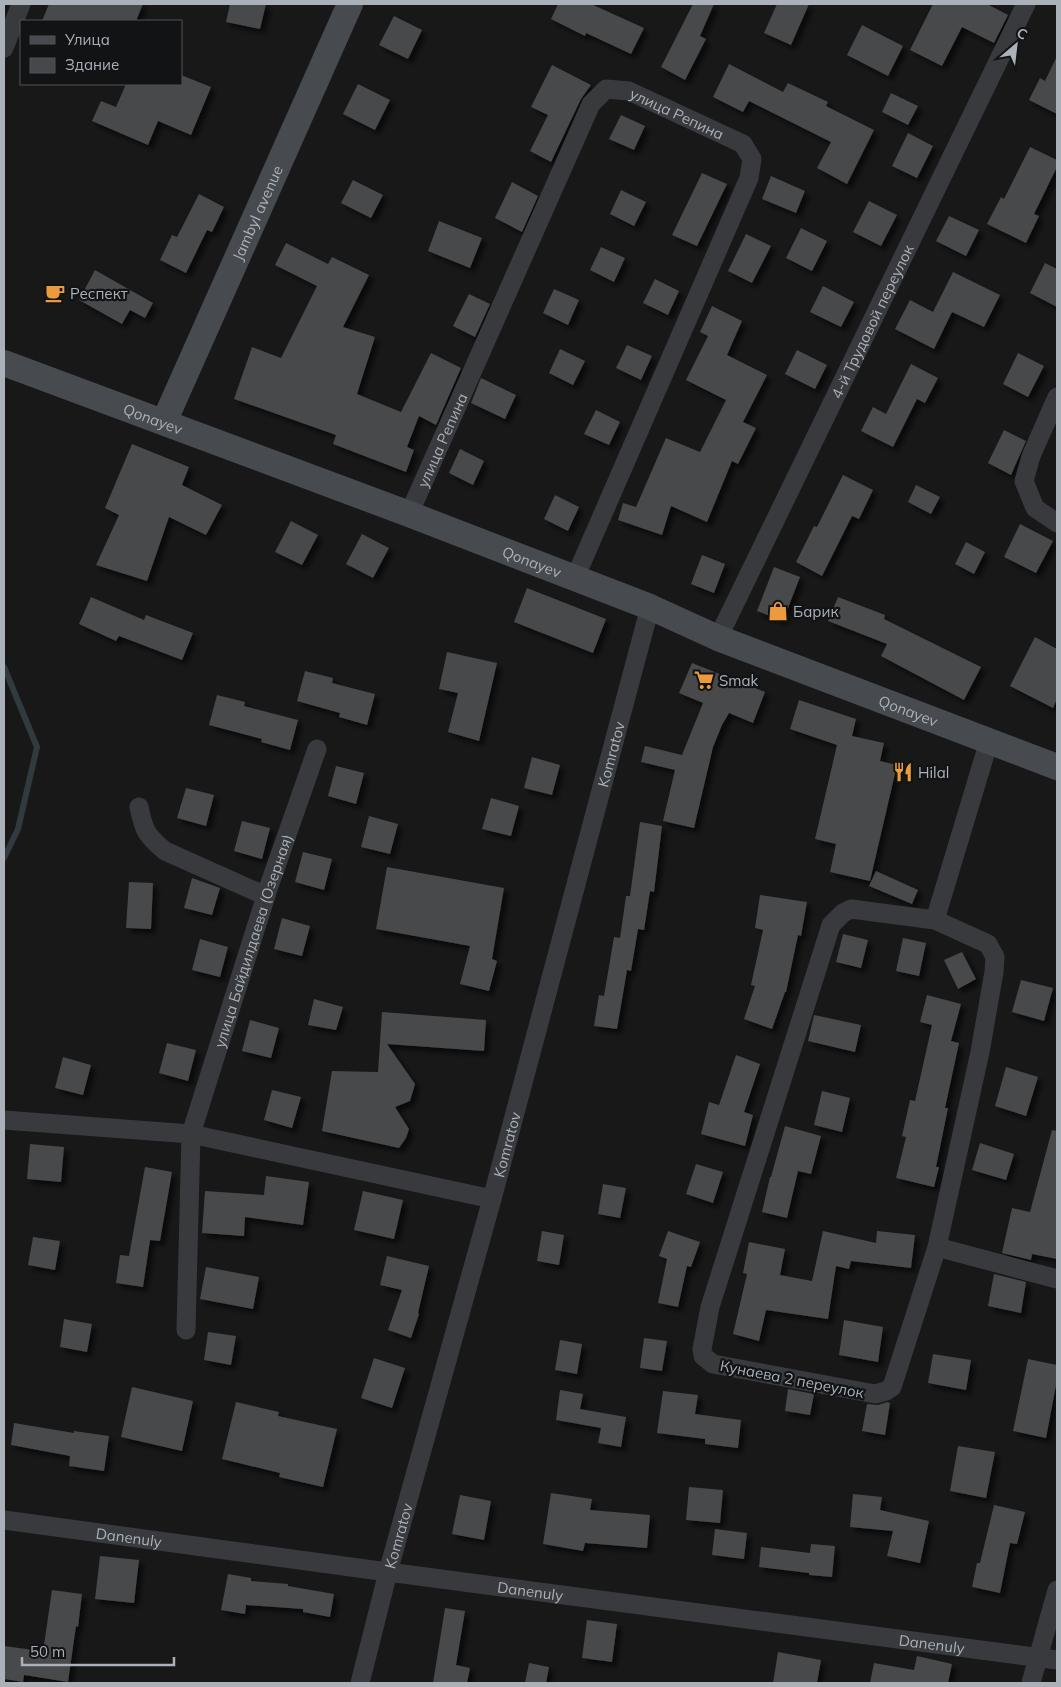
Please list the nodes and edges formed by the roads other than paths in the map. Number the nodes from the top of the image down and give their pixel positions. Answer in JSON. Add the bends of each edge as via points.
{"nodes":[{"id":1,"x":21,"y":4,"type":"edge"},
{"id":2,"x":350,"y":4,"type":"edge"},
{"id":3,"x":1026,"y":4,"type":"edge"},
{"id":4,"x":4,"y":48,"type":"edge"},
{"id":5,"x":4,"y":363,"type":"edge"},
{"id":6,"x":1057,"y":397,"type":"edge"},
{"id":7,"x":164,"y":422,"type":"junction"},
{"id":8,"x":409,"y":514,"type":"junction"},
{"id":9,"x":1057,"y":523,"type":"edge"},
{"id":10,"x":575,"y":578,"type":"junction"},
{"id":11,"x":650,"y":607,"type":"junction"},
{"id":12,"x":718,"y":638,"type":"junction"},
{"id":13,"x":989,"y":740,"type":"junction"},
{"id":14,"x":317,"y":749,"type":"dead end"},
{"id":15,"x":1057,"y":767,"type":"edge"},
{"id":16,"x":140,"y":807,"type":"dead end"},
{"id":17,"x":266,"y":896,"type":"junction"},
{"id":18,"x":935,"y":920,"type":"junction"},
{"id":19,"x":4,"y":1120,"type":"edge"},
{"id":20,"x":191,"y":1134,"type":"junction"},
{"id":21,"x":492,"y":1199,"type":"junction"},
{"id":22,"x":937,"y":1247,"type":"junction"},
{"id":23,"x":1057,"y":1280,"type":"edge"},
{"id":24,"x":186,"y":1330,"type":"dead end"},
{"id":25,"x":4,"y":1520,"type":"edge"},
{"id":26,"x":388,"y":1572,"type":"junction"},
{"id":27,"x":1057,"y":1590,"type":"edge"},
{"id":28,"x":1037,"y":1657,"type":"junction"},
{"id":29,"x":1057,"y":1660,"type":"edge"},
{"id":30,"x":360,"y":1683,"type":"edge"},
{"id":31,"x":1031,"y":1683,"type":"edge"}],
"edges":[{"from":1,"to":4,"type":"street"},
{"from":2,"to":7,"type":"main road","name":"Jambyl avenue"},
{"from":3,"to":12,"type":"street","name":"4-й Трудовой переулок"},
{"from":5,"to":7,"type":"main road","name":"Qonayev"},
{"from":6,"to":9,"type":"street","via":[[1031,456],[1024,481],[1035,508]]},
{"from":7,"to":8,"type":"main road","name":"Qonayev"},
{"from":8,"to":10,"type":"main road","name":"Qonayev"},
{"from":8,"to":10,"type":"street","name":"улица Репина","via":[[591,104],[606,89],[629,91],[743,144],[752,159],[749,178]]},
{"from":10,"to":11,"type":"main road","name":"Qonayev"},
{"from":11,"to":12,"type":"main road","name":"Qonayev"},
{"from":11,"to":21,"type":"street","name":"Komratov"},
{"from":12,"to":13,"type":"main road","name":"Qonayev"},
{"from":13,"to":15,"type":"main road","name":"Qonayev"},
{"from":13,"to":18,"type":"street"},
{"from":14,"to":17,"type":"street","name":"улица Байдилдаева (Озерная)"},
{"from":16,"to":17,"type":"street","via":[[143,827],[165,851]]},
{"from":17,"to":20,"type":"street","name":"улица Байдилдаева (Озерная)"},
{"from":18,"to":22,"type":"street","name":"Кунаева 2 переулок","via":[[988,944],[995,957],[980,1052]]},
{"from":18,"to":22,"type":"street","name":"Кунаева 2 переулок","via":[[851,909],[831,925],[710,1307],[703,1356],[722,1366],[875,1394],[886,1392],[892,1387]]},
{"from":19,"to":20,"type":"street"},
{"from":20,"to":21,"type":"street"},
{"from":20,"to":24,"type":"street","name":"улица Байдилдаева (Озерная)"},
{"from":21,"to":26,"type":"street","name":"Komratov"},
{"from":22,"to":23,"type":"street"},
{"from":25,"to":26,"type":"street","name":"Danenuly"},
{"from":26,"to":28,"type":"street","name":"Danenuly"},
{"from":26,"to":30,"type":"street","name":"Komratov"},
{"from":27,"to":28,"type":"street"},
{"from":28,"to":29,"type":"street","name":"Danenuly"},
{"from":28,"to":31,"type":"street"}]}
